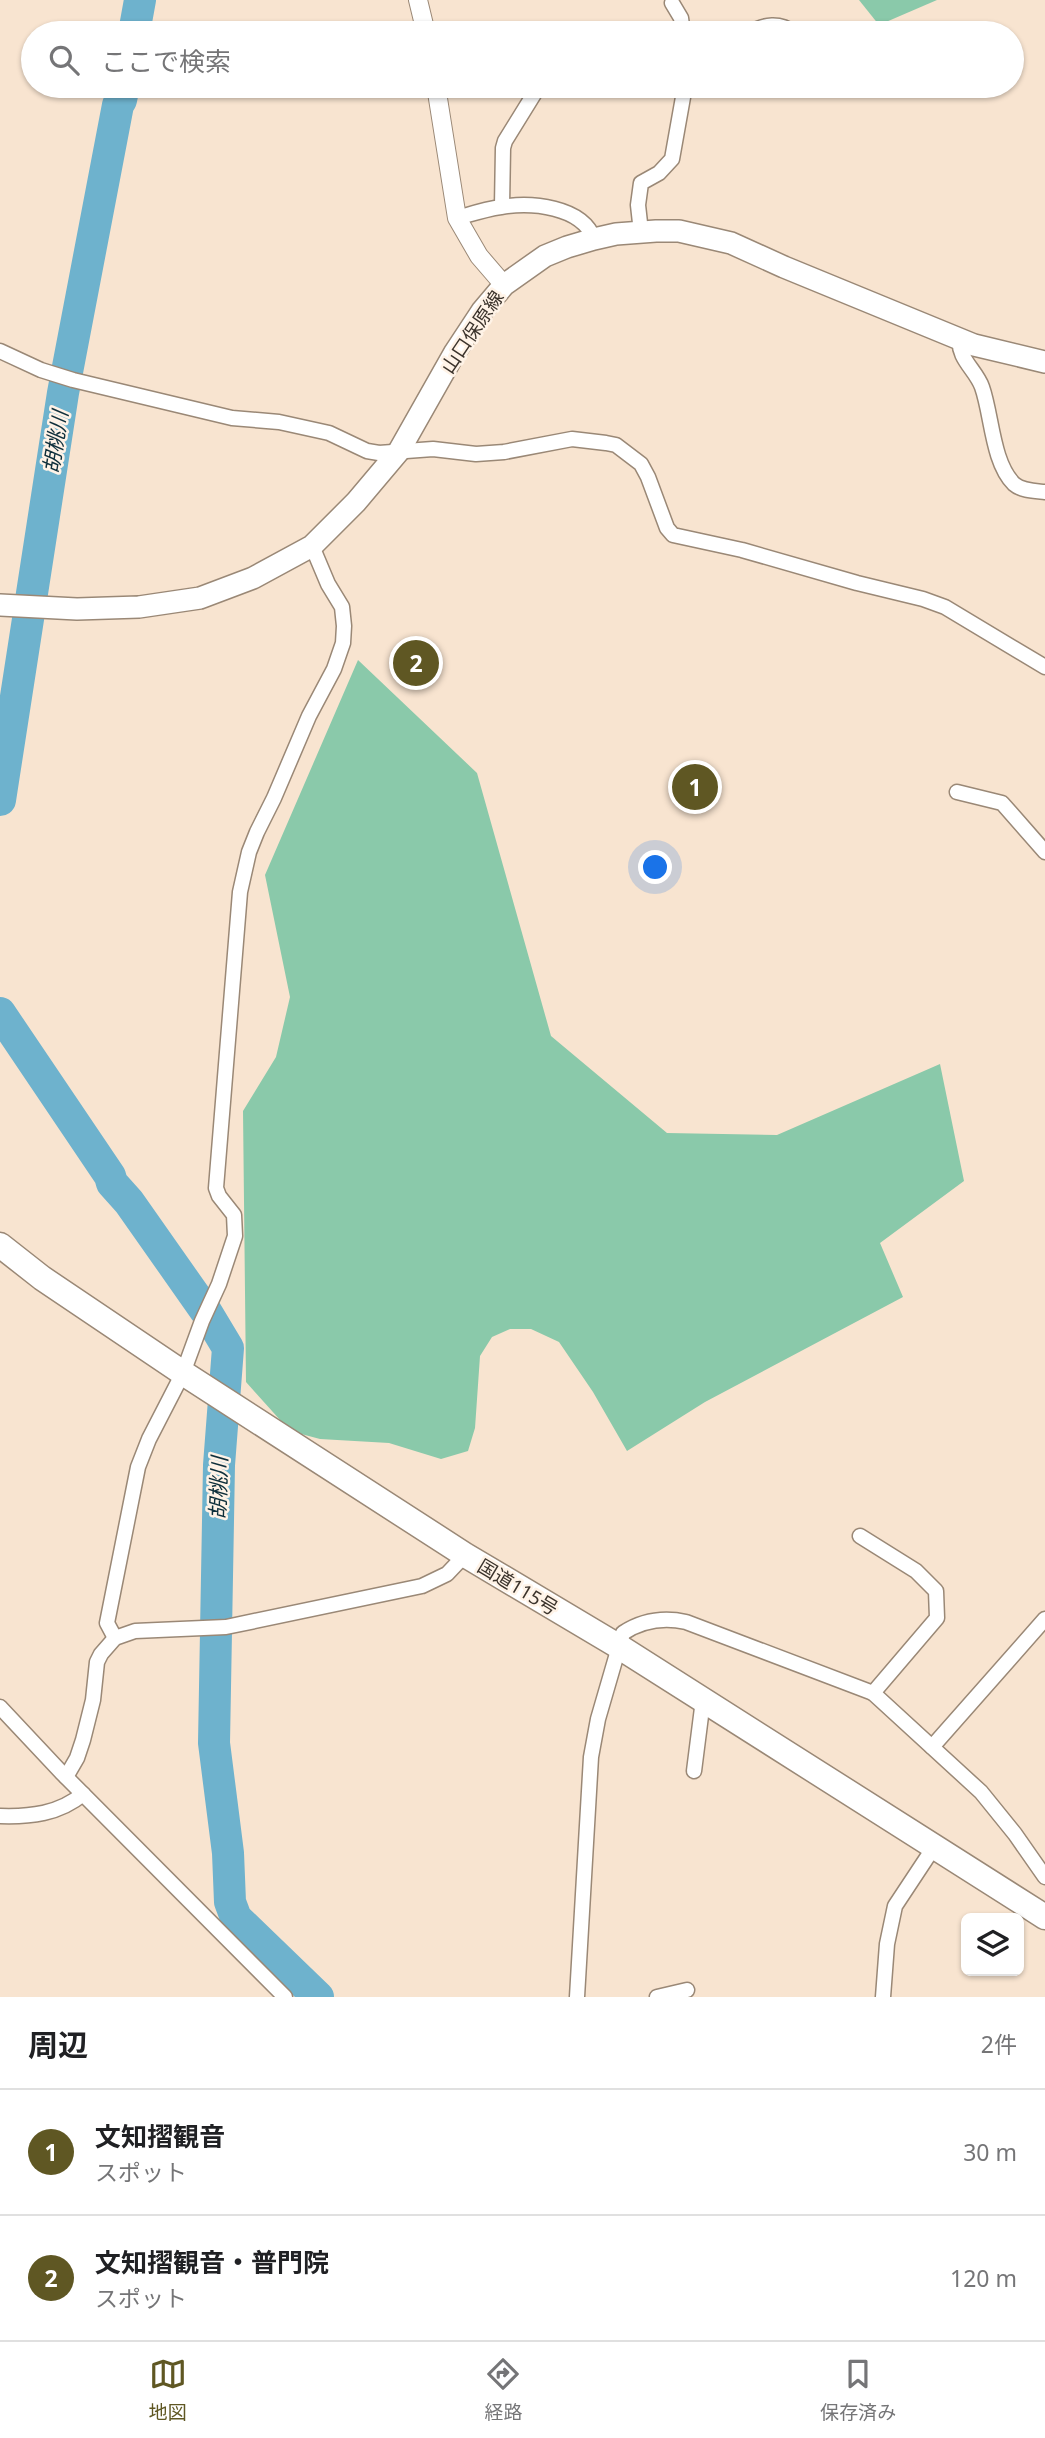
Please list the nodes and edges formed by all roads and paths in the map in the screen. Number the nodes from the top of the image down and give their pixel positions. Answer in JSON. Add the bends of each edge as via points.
{"nodes":[{"id":1,"x":418,"y":0,"type":"edge"},
{"id":2,"x":672,"y":3,"type":"dead end"},
{"id":3,"x":423,"y":21,"type":"edge"},
{"id":4,"x":681,"y":21,"type":"edge"},
{"id":5,"x":438,"y":98,"type":"edge"},
{"id":6,"x":532,"y":98,"type":"edge"},
{"id":7,"x":683,"y":98,"type":"edge"},
{"id":8,"x":502,"y":206,"type":"junction"},
{"id":9,"x":457,"y":218,"type":"junction"},
{"id":10,"x":641,"y":232,"type":"junction"},
{"id":11,"x":594,"y":239,"type":"junction"},
{"id":12,"x":504,"y":285,"type":"junction"},
{"id":13,"x":960,"y":339,"type":"junction"},
{"id":14,"x":0,"y":351,"type":"edge"},
{"id":15,"x":1045,"y":362,"type":"edge"},
{"id":16,"x":399,"y":451,"type":"junction"},
{"id":17,"x":1045,"y":492,"type":"edge"},
{"id":18,"x":312,"y":546,"type":"junction"},
{"id":19,"x":0,"y":605,"type":"edge"},
{"id":20,"x":1045,"y":667,"type":"edge"},
{"id":21,"x":957,"y":792,"type":"dead end"},
{"id":22,"x":1045,"y":852,"type":"edge"},
{"id":23,"x":0,"y":1245,"type":"edge"},
{"id":24,"x":183,"y":1373,"type":"junction"},
{"id":25,"x":860,"y":1536,"type":"dead end"},
{"id":26,"x":465,"y":1555,"type":"junction"},
{"id":27,"x":1045,"y":1619,"type":"edge"},
{"id":28,"x":115,"y":1638,"type":"junction"},
{"id":29,"x":618,"y":1646,"type":"junction"},
{"id":30,"x":873,"y":1693,"type":"junction"},
{"id":31,"x":703,"y":1700,"type":"junction"},
{"id":32,"x":0,"y":1707,"type":"edge"},
{"id":33,"x":932,"y":1747,"type":"junction"},
{"id":34,"x":694,"y":1771,"type":"dead end"},
{"id":35,"x":66,"y":1777,"type":"junction"},
{"id":36,"x":83,"y":1794,"type":"junction"},
{"id":37,"x":0,"y":1816,"type":"edge"},
{"id":38,"x":934,"y":1847,"type":"junction"},
{"id":39,"x":1045,"y":1877,"type":"edge"},
{"id":40,"x":1045,"y":1917,"type":"edge"},
{"id":41,"x":687,"y":1990,"type":"dead end"},
{"id":42,"x":285,"y":1997,"type":"edge"},
{"id":43,"x":577,"y":1997,"type":"edge"},
{"id":44,"x":657,"y":1997,"type":"edge"},
{"id":45,"x":883,"y":1997,"type":"edge"}],
"edges":[{"from":1,"to":3,"type":"street"},
{"from":2,"to":4,"type":"street"},
{"from":5,"to":9,"type":"street"},
{"from":6,"to":8,"type":"street","via":[[505,141]]},
{"from":7,"to":10,"type":"street","via":[[672,159],[640,183]]},
{"from":8,"to":9,"type":"street"},
{"from":8,"to":11,"type":"street","via":[[537,206],[568,214],[590,227]]},
{"from":9,"to":12,"type":"street","via":[[479,256]]},
{"from":10,"to":11,"type":"main road","name":"山口保原線"},
{"from":10,"to":13,"type":"main road","name":"山口保原線","via":[[679,231],[731,243]]},
{"from":11,"to":12,"type":"main road","name":"山口保原線","via":[[545,256]]},
{"from":12,"to":16,"type":"main road","name":"山口保原線","via":[[455,352]]},
{"from":13,"to":15,"type":"main road","name":"山口保原線"},
{"from":13,"to":17,"type":"street","via":[[965,361],[981,385],[1006,472],[1020,488]]},
{"from":14,"to":16,"type":"street","via":[[73,380],[232,418],[330,433],[367,451]]},
{"from":16,"to":18,"type":"main road","name":"山口保原線"},
{"from":16,"to":20,"type":"street","via":[[476,454],[572,439],[616,445],[641,464],[673,535],[923,599]]},
{"from":18,"to":19,"type":"main road","name":"山口保原線","via":[[253,578],[200,598],[139,607]]},
{"from":18,"to":24,"type":"street","via":[[342,607],[343,643],[257,832],[240,892],[216,1188],[234,1215],[235,1236]]},
{"from":21,"to":22,"type":"street","via":[[1002,803]]},
{"from":23,"to":24,"type":"highway","name":"国道115号"},
{"from":24,"to":26,"type":"highway","name":"国道115号"},
{"from":24,"to":28,"type":"street","via":[[138,1467],[107,1623]]},
{"from":25,"to":30,"type":"street","via":[[916,1571],[936,1591],[937,1618]]},
{"from":26,"to":28,"type":"street","via":[[447,1574],[422,1586],[226,1627],[135,1631]]},
{"from":26,"to":29,"type":"highway","name":"国道115号"},
{"from":27,"to":33,"type":"street"},
{"from":28,"to":35,"type":"street","via":[[97,1662],[83,1740]]},
{"from":29,"to":30,"type":"street","via":[[623,1633],[634,1626],[674,1619]]},
{"from":29,"to":31,"type":"highway","name":"国道115号"},
{"from":29,"to":43,"type":"street","via":[[591,1757]]},
{"from":30,"to":33,"type":"street"},
{"from":31,"to":34,"type":"street"},
{"from":31,"to":38,"type":"highway","name":"国道115号"},
{"from":32,"to":35,"type":"street"},
{"from":33,"to":39,"type":"street","via":[[981,1792]]},
{"from":35,"to":36,"type":"street"},
{"from":36,"to":37,"type":"street","via":[[43,1813]]},
{"from":36,"to":42,"type":"street"},
{"from":38,"to":40,"type":"highway","name":"国道115号"},
{"from":38,"to":45,"type":"street","via":[[895,1906]]},
{"from":41,"to":44,"type":"street"}]}
